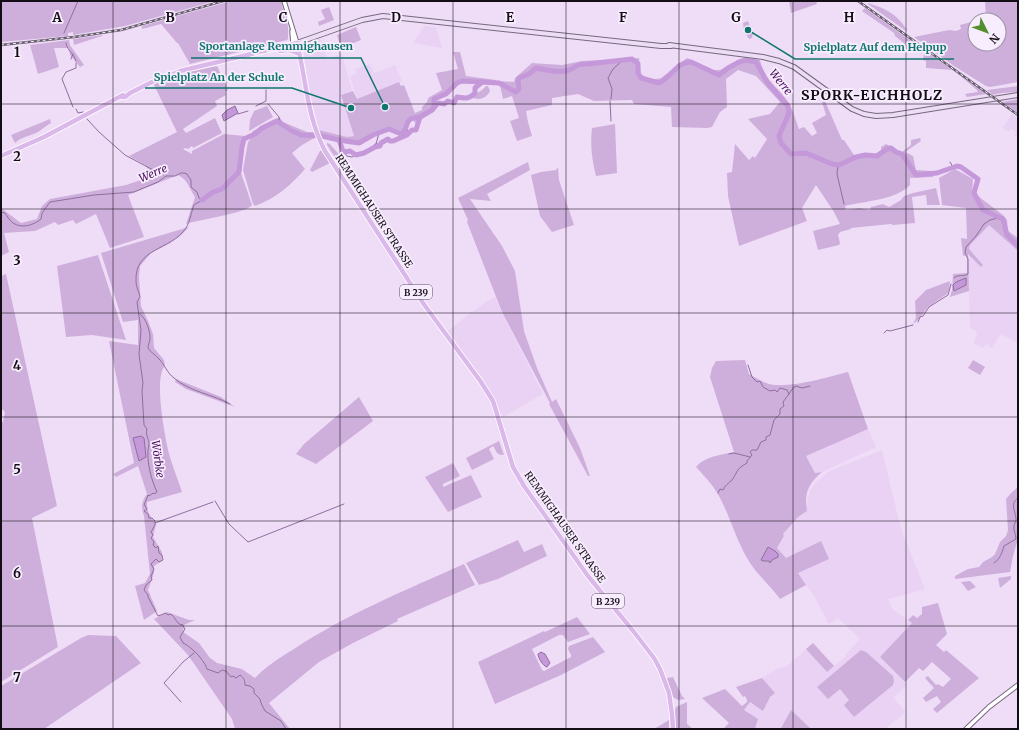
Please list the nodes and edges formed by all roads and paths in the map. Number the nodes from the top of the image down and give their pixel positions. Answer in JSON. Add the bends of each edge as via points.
{"nodes":[{"id":1,"x":284,"y":1,"type":"edge"},
{"id":2,"x":294,"y":44,"type":"junction"},
{"id":3,"x":267,"y":51,"type":"junction"},
{"id":4,"x":296,"y":53,"type":"junction"},
{"id":5,"x":300,"y":58,"type":"junction"},
{"id":6,"x":1018,"y":95,"type":"edge"},
{"id":7,"x":1,"y":156,"type":"edge"},
{"id":8,"x":1018,"y":685,"type":"edge"},
{"id":9,"x":672,"y":729,"type":"edge"},
{"id":10,"x":966,"y":729,"type":"edge"}],
"edges":[{"from":1,"to":2,"type":"street"},
{"from":2,"to":3,"type":"main road"},
{"from":2,"to":4,"type":"main road","name":"REMMIGHAUSER STRASSE","number":"B 239"},
{"from":2,"to":5,"type":"main road","name":"REMMIGHAUSER STRASSE","number":"B 239"},
{"from":2,"to":6,"type":"main road","via":[[366,19],[388,16],[779,60],[794,67],[848,106],[861,113],[876,116]]},
{"from":3,"to":4,"type":"main road","via":[[286,50]]},
{"from":3,"to":7,"type":"main road","via":[[180,71],[152,82]]},
{"from":4,"to":5,"type":"main road","name":"REMMIGHAUSER STRASSE","number":"B 239"},
{"from":5,"to":9,"type":"main road","name":"REMMIGHAUSER STRASSE","number":"B 239","via":[[310,111],[316,132],[328,156],[423,303],[493,401],[513,467],[524,486],[588,576],[654,658],[669,693]]},
{"from":8,"to":10,"type":"street"}]}
